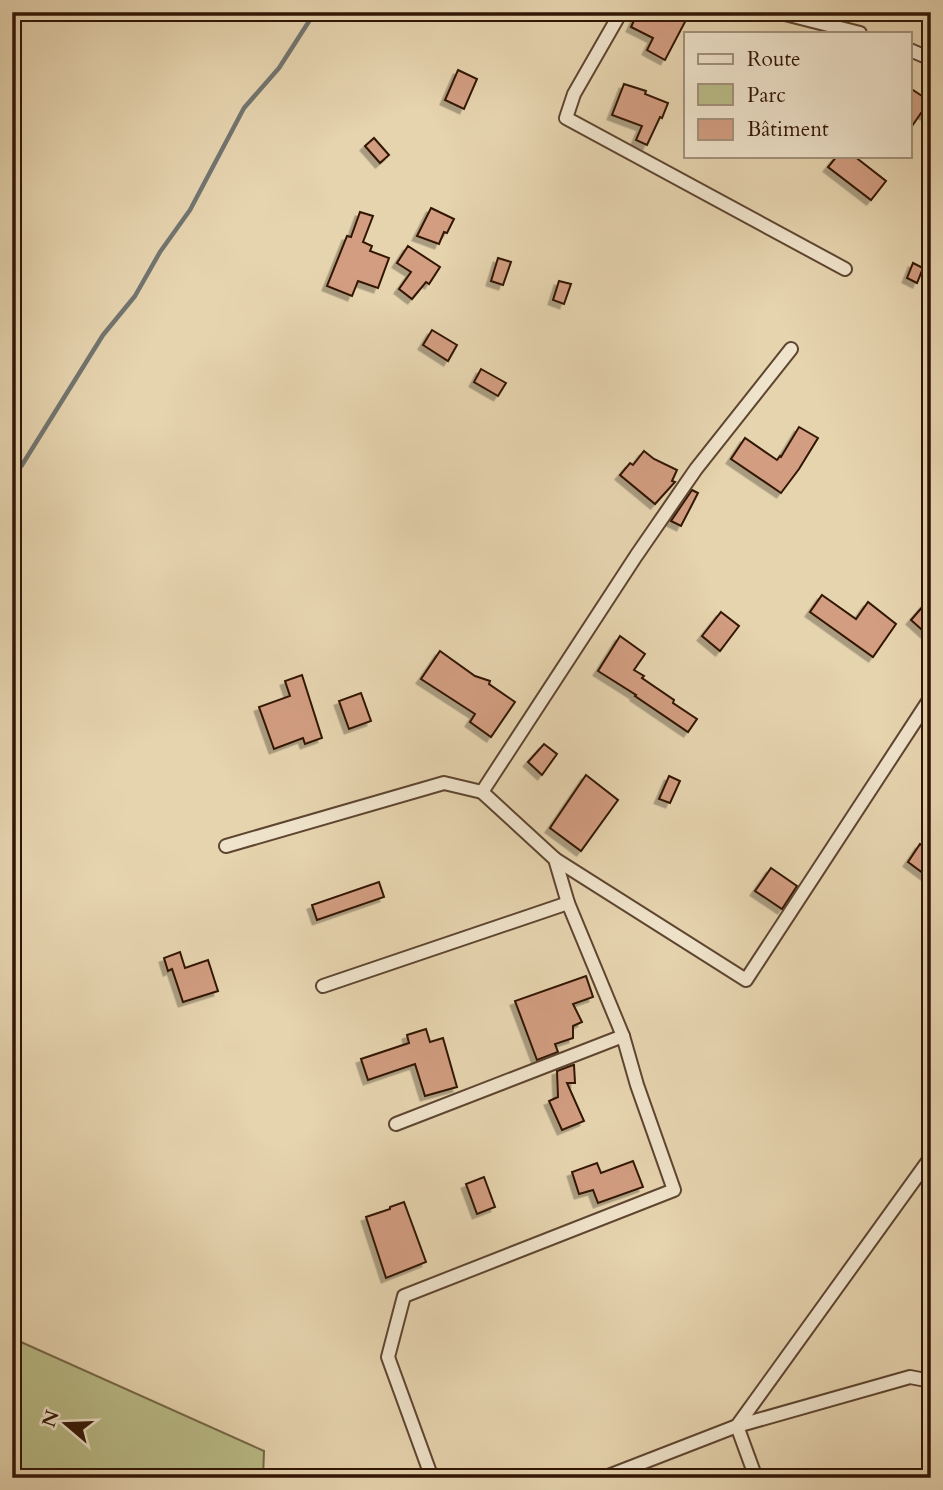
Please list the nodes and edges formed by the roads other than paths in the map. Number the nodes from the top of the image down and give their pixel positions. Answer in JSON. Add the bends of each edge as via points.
{"nodes":[{"id":1,"x":621,"y":12,"type":"edge"},
{"id":2,"x":777,"y":12,"type":"edge"},
{"id":3,"x":856,"y":32,"type":"edge"},
{"id":4,"x":912,"y":51,"type":"edge"},
{"id":5,"x":931,"y":59,"type":"edge"},
{"id":6,"x":845,"y":269,"type":"dead end"},
{"id":7,"x":790,"y":349,"type":"dead end"},
{"id":8,"x":931,"y":697,"type":"edge"},
{"id":9,"x":482,"y":792,"type":"junction"},
{"id":10,"x":226,"y":846,"type":"dead end"},
{"id":11,"x":555,"y":859,"type":"junction"},
{"id":12,"x":568,"y":903,"type":"junction"},
{"id":13,"x":323,"y":986,"type":"dead end"},
{"id":14,"x":623,"y":1036,"type":"junction"},
{"id":15,"x":396,"y":1124,"type":"dead end"},
{"id":16,"x":931,"y":1157,"type":"edge"},
{"id":17,"x":931,"y":1381,"type":"edge"},
{"id":18,"x":737,"y":1426,"type":"junction"},
{"id":19,"x":432,"y":1478,"type":"edge"},
{"id":20,"x":603,"y":1478,"type":"edge"},
{"id":21,"x":756,"y":1478,"type":"edge"}],
"edges":[{"from":1,"to":6,"type":"street","via":[[574,94],[566,118]]},
{"from":2,"to":3,"type":"street"},
{"from":4,"to":5,"type":"street"},
{"from":7,"to":9,"type":"street","via":[[636,555]]},
{"from":8,"to":11,"type":"street","via":[[747,980]]},
{"from":9,"to":10,"type":"street","via":[[444,783]]},
{"from":9,"to":11,"type":"street"},
{"from":11,"to":12,"type":"street"},
{"from":12,"to":13,"type":"street"},
{"from":12,"to":14,"type":"street"},
{"from":14,"to":15,"type":"street"},
{"from":14,"to":19,"type":"street","via":[[674,1190],[404,1296],[388,1357]]},
{"from":16,"to":18,"type":"street"},
{"from":17,"to":18,"type":"street","via":[[910,1377]]},
{"from":18,"to":20,"type":"street"},
{"from":18,"to":21,"type":"street"}]}
